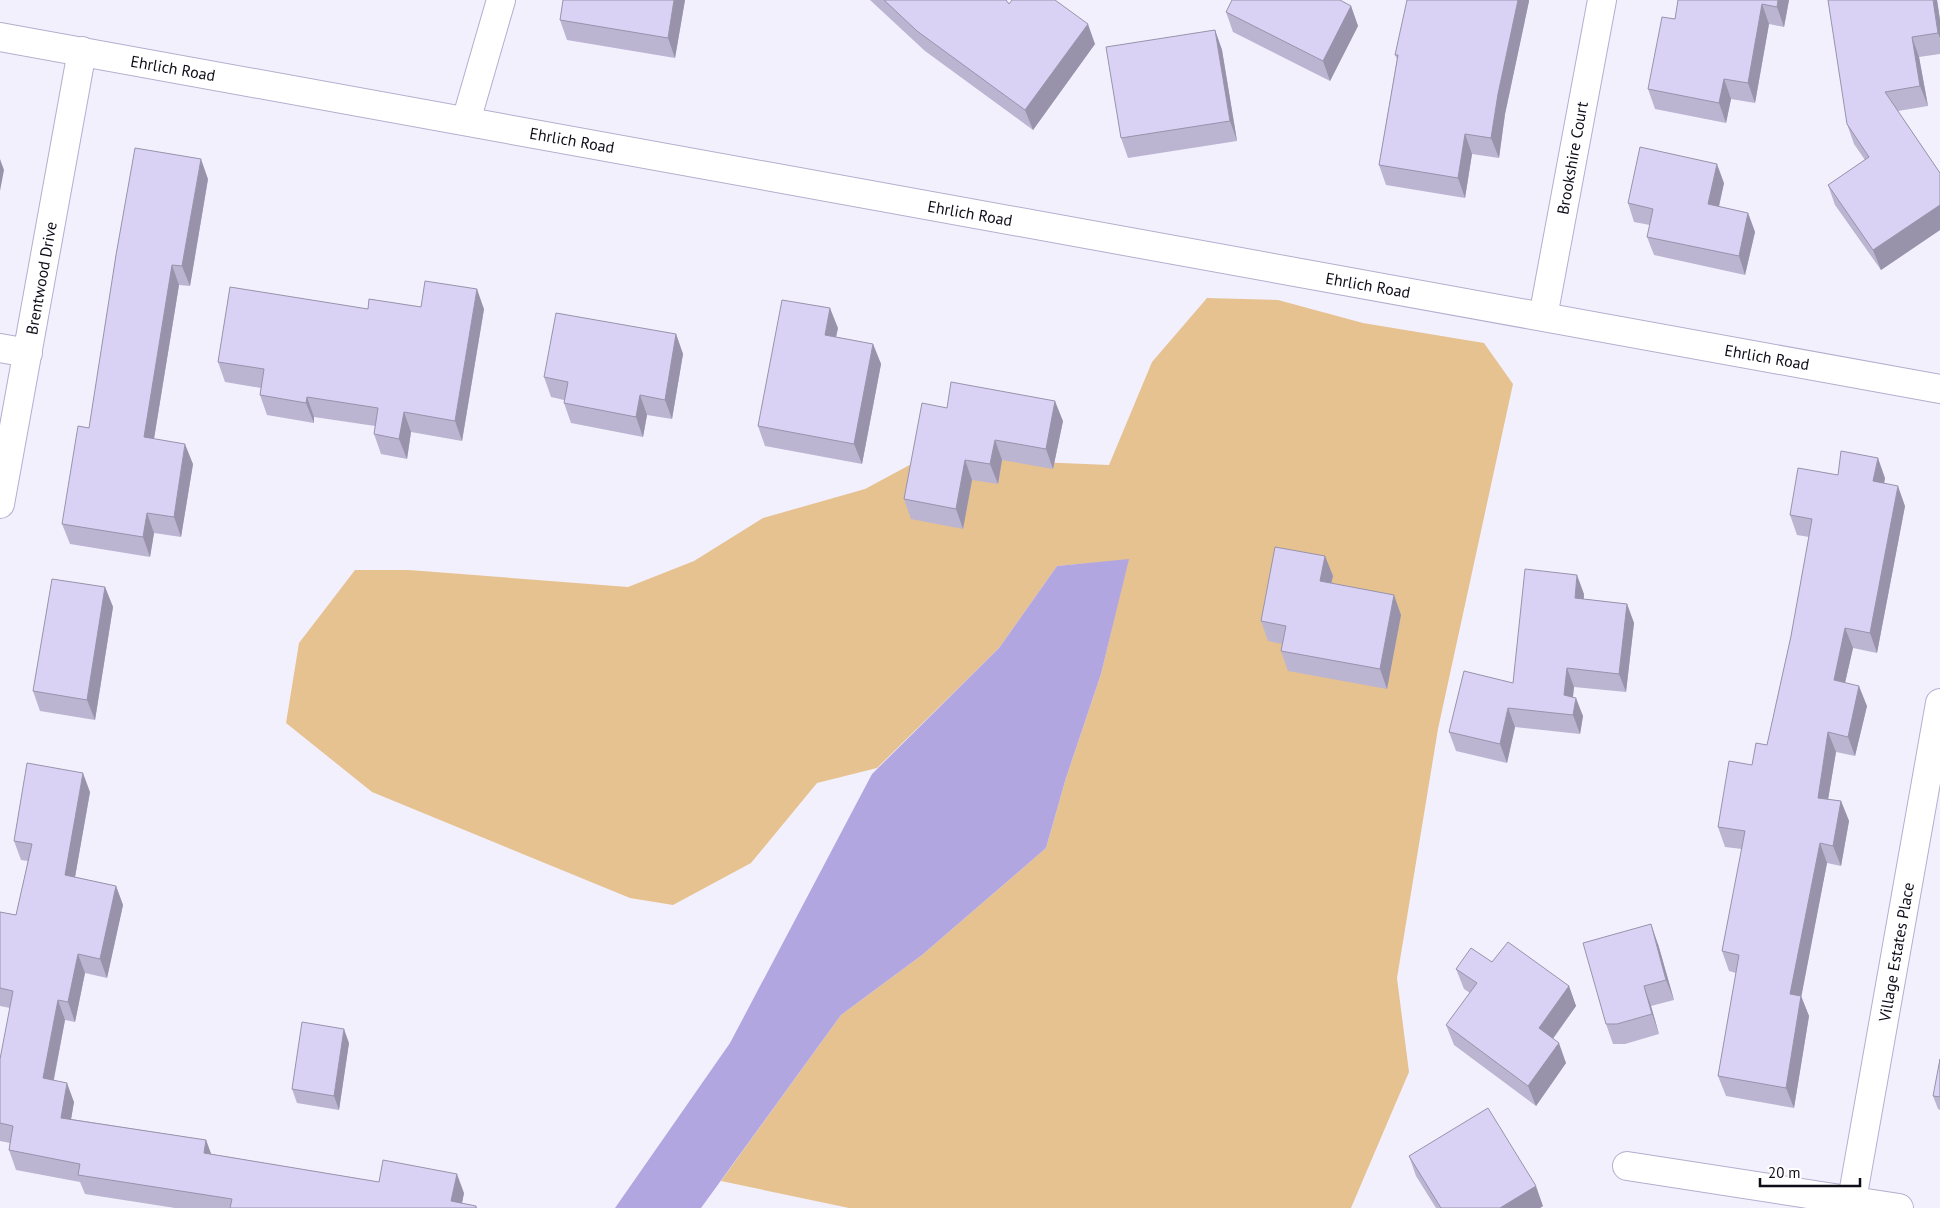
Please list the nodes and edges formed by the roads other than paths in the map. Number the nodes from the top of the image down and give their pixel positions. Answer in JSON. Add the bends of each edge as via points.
{"nodes":[{"id":1,"x":501,"y":0,"type":"edge"},
{"id":2,"x":1602,"y":0,"type":"edge"},
{"id":3,"x":0,"y":36,"type":"edge"},
{"id":4,"x":82,"y":52,"type":"junction"},
{"id":5,"x":466,"y":121,"type":"junction"},
{"id":6,"x":1543,"y":316,"type":"junction"},
{"id":7,"x":0,"y":348,"type":"edge"},
{"id":8,"x":28,"y":352,"type":"junction"},
{"id":9,"x":1940,"y":389,"type":"edge"},
{"id":10,"x":0,"y":504,"type":"edge"},
{"id":11,"x":1940,"y":703,"type":"edge"},
{"id":12,"x":1627,"y":1166,"type":"dead end"},
{"id":13,"x":1852,"y":1200,"type":"junction"},
{"id":14,"x":1899,"y":1208,"type":"edge"}],
"edges":[{"from":1,"to":5,"type":"street"},
{"from":2,"to":6,"type":"street","name":"Brookshire Court"},
{"from":3,"to":4,"type":"street","name":"Ehrlich Road"},
{"from":4,"to":5,"type":"street","name":"Ehrlich Road"},
{"from":4,"to":8,"type":"street","name":"Brentwood Drive"},
{"from":5,"to":6,"type":"street","name":"Ehrlich Road"},
{"from":6,"to":9,"type":"street","name":"Ehrlich Road"},
{"from":7,"to":8,"type":"street"},
{"from":8,"to":10,"type":"street","name":"Brentwood Drive"},
{"from":11,"to":13,"type":"street","name":"Village Estates Place"},
{"from":12,"to":13,"type":"street"},
{"from":13,"to":14,"type":"street"}]}
